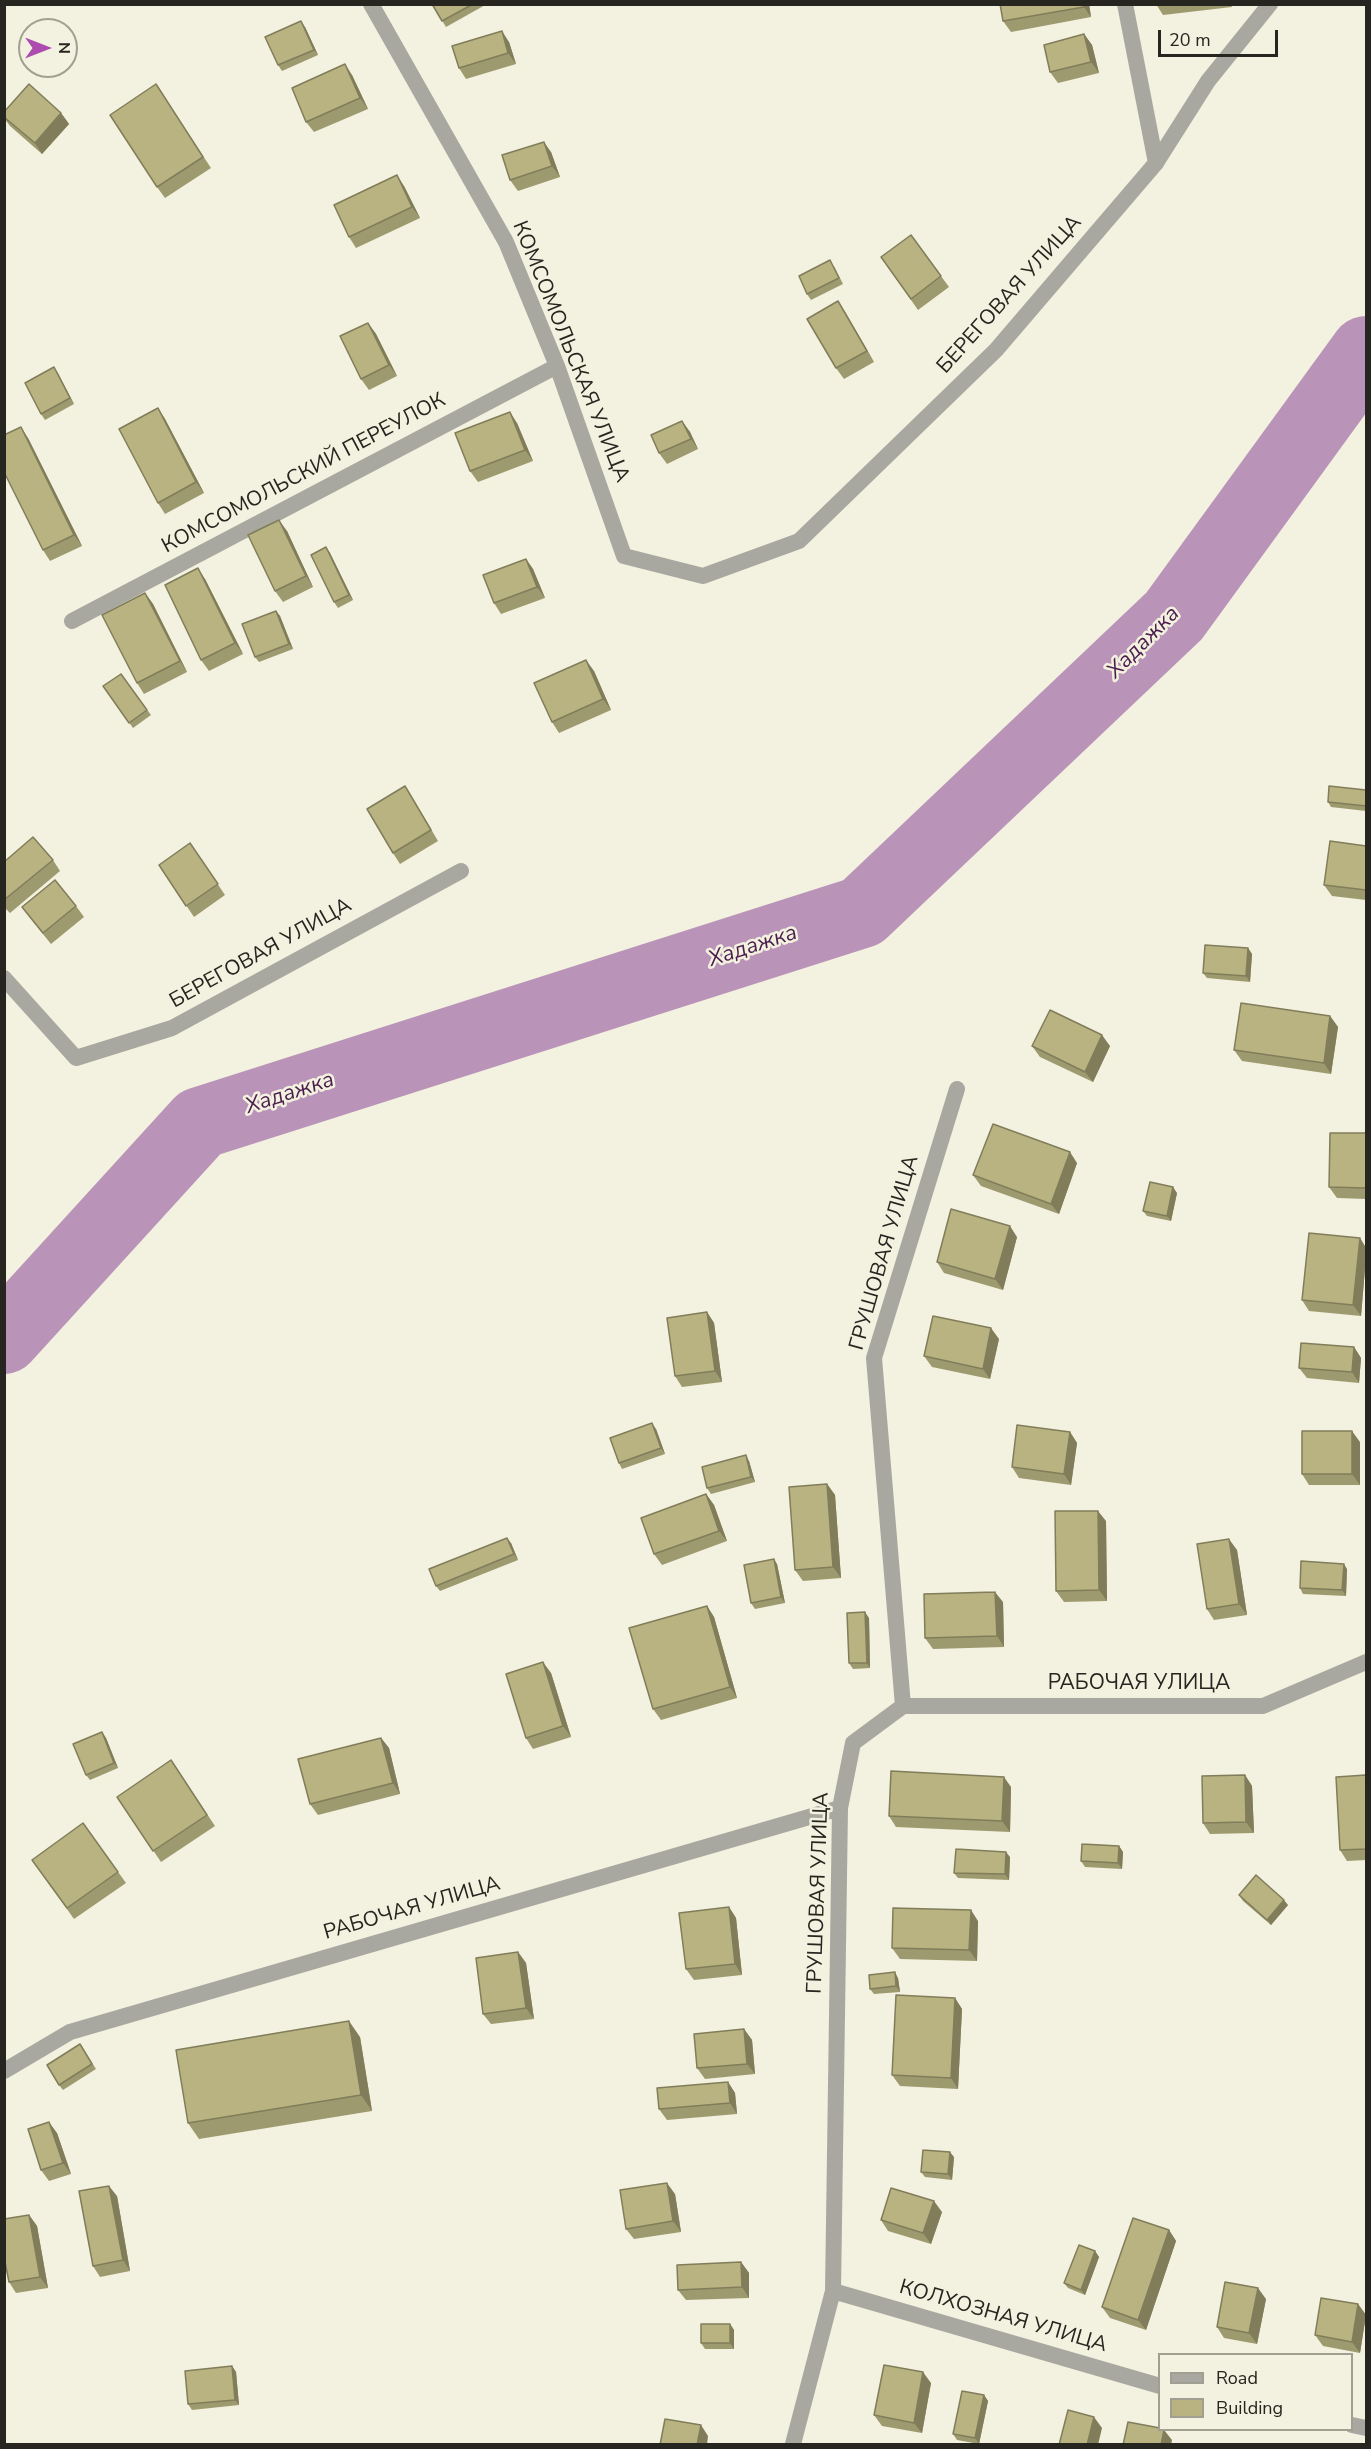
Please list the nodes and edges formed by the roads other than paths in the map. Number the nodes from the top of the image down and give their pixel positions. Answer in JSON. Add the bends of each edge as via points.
{"nodes":[{"id":1,"x":371,"y":4,"type":"edge"},
{"id":2,"x":1125,"y":4,"type":"edge"},
{"id":3,"x":1270,"y":4,"type":"edge"},
{"id":4,"x":1156,"y":163,"type":"junction"},
{"id":5,"x":556,"y":366,"type":"junction"},
{"id":6,"x":703,"y":576,"type":"joint"},
{"id":7,"x":72,"y":621,"type":"dead end"},
{"id":8,"x":461,"y":871,"type":"dead end"},
{"id":9,"x":4,"y":978,"type":"edge"},
{"id":10,"x":957,"y":1089,"type":"dead end"},
{"id":11,"x":1366,"y":1662,"type":"edge"},
{"id":12,"x":903,"y":1706,"type":"junction"},
{"id":13,"x":840,"y":1808,"type":"junction"},
{"id":14,"x":4,"y":2071,"type":"edge"},
{"id":15,"x":833,"y":2291,"type":"junction"},
{"id":16,"x":1158,"y":2385,"type":"edge"},
{"id":17,"x":793,"y":2445,"type":"edge"}],
"edges":[{"from":1,"to":5,"type":"street","name":"КОМСОМОЛЬСКАЯ УЛИЦА","via":[[506,242]]},
{"from":2,"to":4,"type":"street"},
{"from":3,"to":4,"type":"street","name":"БЕРЕГОВАЯ УЛИЦА","via":[[1208,81]]},
{"from":4,"to":6,"type":"street","name":"БЕРЕГОВАЯ УЛИЦА","via":[[996,350],[799,541]]},
{"from":5,"to":6,"type":"street","name":"КОМСОМОЛЬСКАЯ УЛИЦА","via":[[624,556]]},
{"from":5,"to":7,"type":"street","name":"КОМСОМОЛЬСКИЙ ПЕРЕУЛОК"},
{"from":8,"to":9,"type":"street","name":"БЕРЕГОВАЯ УЛИЦА","via":[[172,1028],[76,1058]]},
{"from":10,"to":12,"type":"street","name":"ГРУШОВАЯ УЛИЦА","via":[[874,1358]]},
{"from":11,"to":12,"type":"street","name":"РАБОЧАЯ УЛИЦА","via":[[1263,1706]]},
{"from":12,"to":13,"type":"street","name":"ГРУШОВАЯ УЛИЦА","via":[[853,1743]]},
{"from":13,"to":14,"type":"street","name":"РАБОЧАЯ УЛИЦА","via":[[70,2032]]},
{"from":13,"to":15,"type":"street","name":"ГРУШОВАЯ УЛИЦА"},
{"from":15,"to":16,"type":"street","name":"КОЛХОЗНАЯ УЛИЦА"},
{"from":15,"to":17,"type":"street","name":"ГРУШОВАЯ УЛИЦА"}]}
